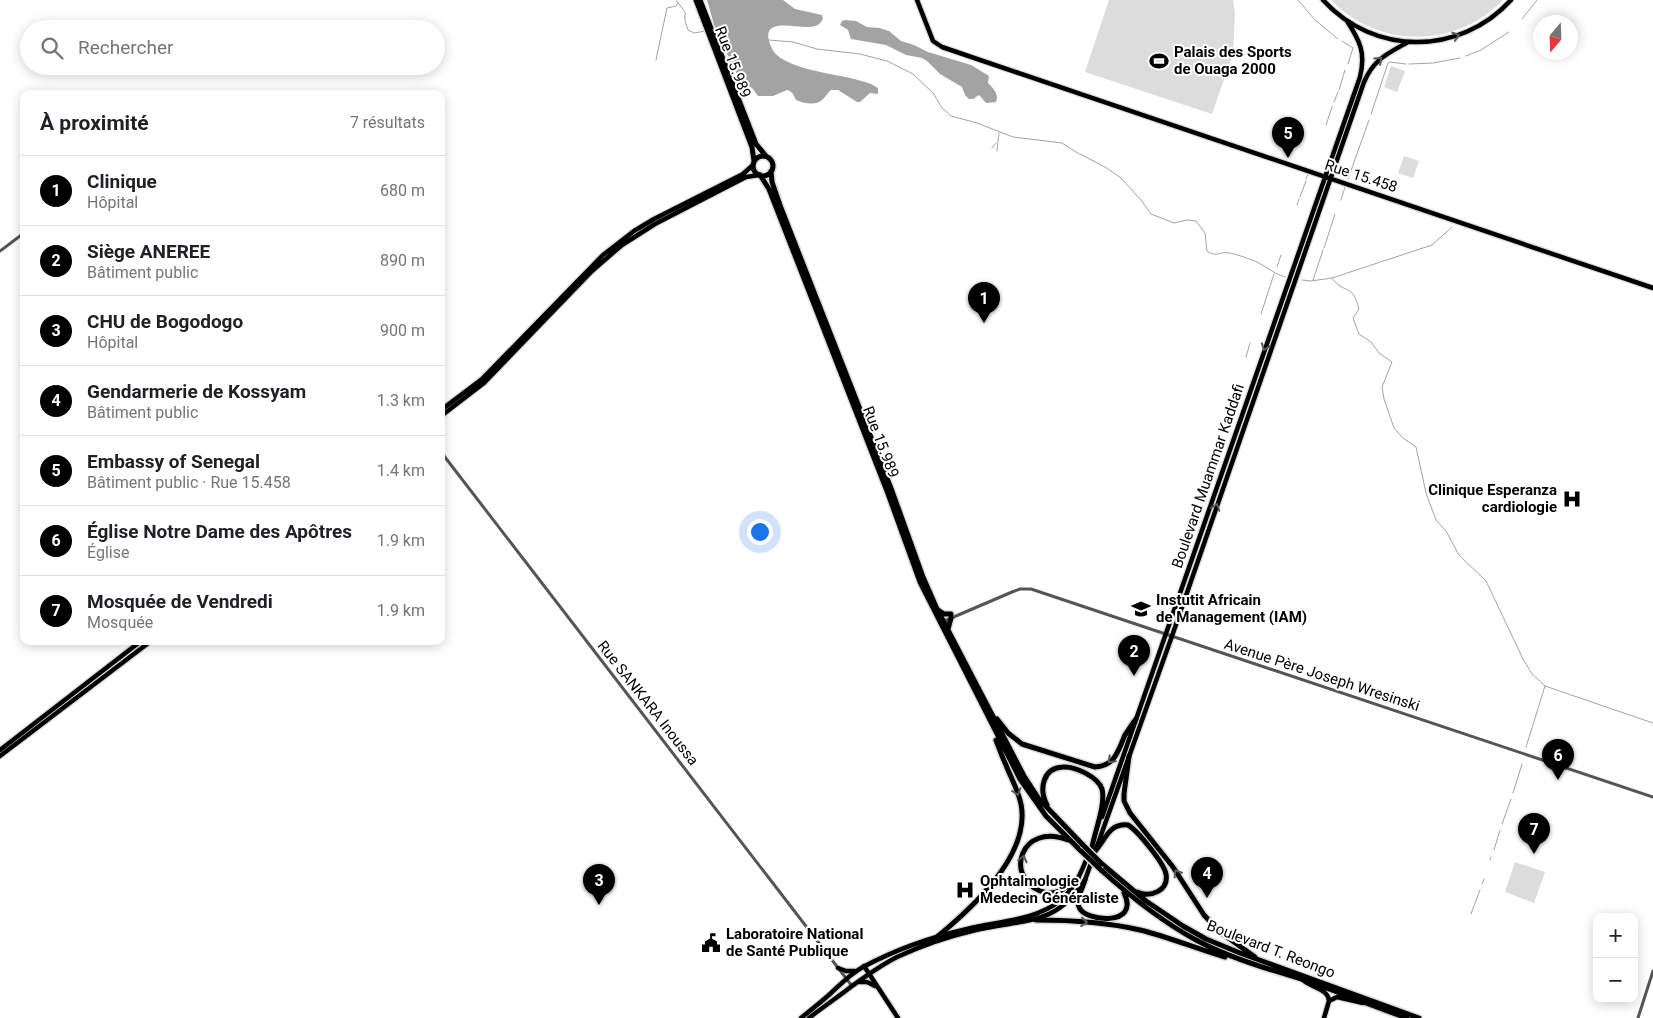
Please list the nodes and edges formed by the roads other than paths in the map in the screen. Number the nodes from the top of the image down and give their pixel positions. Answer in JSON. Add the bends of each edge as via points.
{"nodes":[{"id":1,"x":696,"y":0,"type":"edge"},
{"id":2,"x":700,"y":0,"type":"edge"},
{"id":3,"x":917,"y":0,"type":"edge"},
{"id":4,"x":1323,"y":0,"type":"edge"},
{"id":5,"x":1511,"y":0,"type":"edge"},
{"id":6,"x":1347,"y":21,"type":"junction"},
{"id":7,"x":708,"y":27,"type":"junction"},
{"id":8,"x":712,"y":36,"type":"junction"},
{"id":9,"x":1408,"y":42,"type":"junction"},
{"id":10,"x":766,"y":156,"type":"junction"},
{"id":11,"x":753,"y":163,"type":"junction"},
{"id":12,"x":771,"y":171,"type":"junction"},
{"id":13,"x":759,"y":175,"type":"junction"},
{"id":14,"x":1328,"y":178,"type":"junction"},
{"id":15,"x":20,"y":236,"type":"edge"},
{"id":16,"x":0,"y":251,"type":"edge"},
{"id":17,"x":1653,"y":288,"type":"edge"},
{"id":18,"x":445,"y":407,"type":"edge"},
{"id":19,"x":445,"y":413,"type":"edge"},
{"id":20,"x":445,"y":457,"type":"edge"},
{"id":21,"x":937,"y":608,"type":"junction"},
{"id":22,"x":953,"y":616,"type":"junction"},
{"id":23,"x":941,"y":620,"type":"junction"},
{"id":24,"x":948,"y":629,"type":"junction"},
{"id":25,"x":1169,"y":635,"type":"junction"},
{"id":26,"x":136,"y":645,"type":"edge"},
{"id":27,"x":146,"y":645,"type":"edge"},
{"id":28,"x":989,"y":713,"type":"junction"},
{"id":29,"x":1136,"y":718,"type":"junction"},
{"id":30,"x":0,"y":750,"type":"edge"},
{"id":31,"x":0,"y":756,"type":"edge"},
{"id":32,"x":1129,"y":756,"type":"junction"},
{"id":33,"x":1653,"y":797,"type":"edge"},
{"id":34,"x":1055,"y":818,"type":"junction"},
{"id":35,"x":1073,"y":843,"type":"junction"},
{"id":36,"x":1082,"y":848,"type":"junction"},
{"id":37,"x":1094,"y":848,"type":"junction"},
{"id":38,"x":1078,"y":878,"type":"junction"},
{"id":39,"x":1085,"y":880,"type":"junction"},
{"id":40,"x":1124,"y":888,"type":"junction"},
{"id":41,"x":1036,"y":920,"type":"junction"},
{"id":42,"x":937,"y":937,"type":"junction"},
{"id":43,"x":1257,"y":959,"type":"junction"},
{"id":44,"x":1250,"y":963,"type":"junction"},
{"id":45,"x":864,"y":966,"type":"junction"},
{"id":46,"x":838,"y":968,"type":"junction"},
{"id":47,"x":857,"y":970,"type":"junction"},
{"id":48,"x":1653,"y":971,"type":"edge"},
{"id":49,"x":869,"y":974,"type":"junction"},
{"id":50,"x":846,"y":979,"type":"junction"},
{"id":51,"x":1303,"y":980,"type":"junction"},
{"id":52,"x":858,"y":982,"type":"junction"},
{"id":53,"x":875,"y":986,"type":"junction"},
{"id":54,"x":852,"y":987,"type":"junction"},
{"id":55,"x":1329,"y":1001,"type":"junction"},
{"id":56,"x":1365,"y":1003,"type":"junction"},
{"id":57,"x":800,"y":1018,"type":"edge"},
{"id":58,"x":809,"y":1018,"type":"edge"},
{"id":59,"x":898,"y":1018,"type":"edge"},
{"id":60,"x":1324,"y":1018,"type":"edge"},
{"id":61,"x":1407,"y":1018,"type":"edge"},
{"id":62,"x":1419,"y":1018,"type":"edge"},
{"id":63,"x":1638,"y":1018,"type":"edge"}],
"edges":[{"from":1,"to":7,"type":"highway","name":"Rue 15.989"},
{"from":2,"to":7,"type":"highway"},
{"from":3,"to":14,"type":"main road","name":"Rue 15.458","via":[[933,41],[947,49]]},
{"from":4,"to":6,"type":"main road"},
{"from":9,"to":5,"type":"main road","one_way":true,"via":[[1435,41],[1465,33],[1492,17]]},
{"from":6,"to":9,"type":"main road","via":[[1376,36]]},
{"from":6,"to":14,"type":"main road","name":"Boulevard Muammar Kaddafi","via":[[1360,45],[1361,72]]},
{"from":7,"to":8,"type":"highway","name":"Rue 15.989"},
{"from":8,"to":10,"type":"highway","via":[[756,144]]},
{"from":8,"to":11,"type":"highway","name":"Rue 15.989","via":[[752,147]]},
{"from":14,"to":9,"type":"main road","name":"Boulevard Muammar Kaddafi","one_way":true,"via":[[1367,75],[1382,56]]},
{"from":10,"to":11,"type":"highway"},
{"from":10,"to":12,"type":"highway","via":[[772,163]]},
{"from":11,"to":13,"type":"highway","via":[[754,171]]},
{"from":11,"to":18,"type":"main road","via":[[743,174],[654,219],[603,255],[482,379]]},
{"from":12,"to":13,"type":"highway"},
{"from":12,"to":21,"type":"highway","via":[[781,208]]},
{"from":13,"to":19,"type":"main road","via":[[746,177],[655,224],[622,245],[592,270],[484,382]]},
{"from":13,"to":23,"type":"highway","name":"Rue 15.989","via":[[769,189],[822,322],[916,574]]},
{"from":14,"to":17,"type":"main road","name":"Rue 15.458"},
{"from":14,"to":25,"type":"main road","name":"Boulevard Muammar Kaddafi"},
{"from":15,"to":16,"type":"street"},
{"from":20,"to":46,"type":"street","name":"Rue SANKARA Inoussa"},
{"from":21,"to":22,"type":"highway"},
{"from":21,"to":23,"type":"highway"},
{"from":22,"to":23,"type":"street","name":"Avenue Père Joseph Wresinski"},
{"from":22,"to":24,"type":"highway"},
{"from":22,"to":25,"type":"street","name":"Avenue Père Joseph Wresinski","via":[[1025,588]]},
{"from":23,"to":24,"type":"highway"},
{"from":23,"to":28,"type":"highway","name":"Rue 15.989"},
{"from":24,"to":28,"type":"highway"},
{"from":25,"to":29,"type":"main road","name":"Boulevard Muammar Kaddafi"},
{"from":25,"to":32,"type":"main road","name":"Boulevard Muammar Kaddafi"},
{"from":25,"to":33,"type":"street","name":"Avenue Père Joseph Wresinski"},
{"from":26,"to":30,"type":"main road"},
{"from":27,"to":31,"type":"main road"},
{"from":29,"to":28,"type":"highway","one_way":true,"via":[[1114,759],[1095,768],[1022,744]]},
{"from":28,"to":34,"type":"highway","via":[[1024,776]]},
{"from":28,"to":35,"type":"highway","via":[[1010,762],[1029,793]]},
{"from":28,"to":42,"type":"highway","one_way":true,"via":[[1005,764],[1019,794],[1021,827],[1015,849],[997,876]]},
{"from":29,"to":37,"type":"main road","name":"Boulevard Muammar Kaddafi"},
{"from":32,"to":37,"type":"main road","name":"Boulevard Muammar Kaddafi"},
{"from":43,"to":32,"type":"highway","one_way":true,"via":[[1209,921],[1173,867],[1130,812],[1124,801]]},
{"from":34,"to":36,"type":"highway"},
{"from":34,"to":37,"type":"highway","via":[[1042,792],[1048,774],[1064,766],[1098,782],[1102,804]]},
{"from":35,"to":36,"type":"highway"},
{"from":38,"to":35,"type":"highway","one_way":true,"via":[[1059,891],[1044,892],[1029,884],[1021,867],[1026,849],[1040,837],[1058,837]]},
{"from":36,"to":40,"type":"highway","name":"Boulevard T. Reongo","bridge":true},
{"from":37,"to":38,"type":"main road","name":"Boulevard Muammar Kaddafi"},
{"from":37,"to":39,"type":"main road","name":"Boulevard Muammar Kaddafi"},
{"from":37,"to":40,"type":"highway","via":[[1109,831],[1128,825],[1137,832],[1165,870],[1166,881],[1160,890],[1148,895]]},
{"from":38,"to":42,"type":"main road","name":"Boulevard Muammar Kaddafi","via":[[1067,894],[1042,912]]},
{"from":39,"to":40,"type":"highway","via":[[1078,905],[1089,916],[1114,918],[1124,914],[1127,902]]},
{"from":39,"to":41,"type":"main road","name":"Boulevard Muammar Kaddafi","via":[[1071,899]]},
{"from":40,"to":43,"type":"highway","name":"Boulevard T. Reongo","via":[[1196,934]]},
{"from":40,"to":44,"type":"highway","via":[[1159,917],[1197,940]]},
{"from":41,"to":44,"type":"highway","one_way":true,"via":[[1106,924],[1142,930]]},
{"from":41,"to":49,"type":"main road","via":[[991,926],[949,937],[897,957]]},
{"from":42,"to":45,"type":"main road"},
{"from":43,"to":62,"type":"highway","name":"Boulevard T. Reongo"},
{"from":44,"to":51,"type":"highway"},
{"from":45,"to":47,"type":"main road"},
{"from":45,"to":49,"type":"main road"},
{"from":46,"to":47,"type":"main road"},
{"from":46,"to":50,"type":"street","name":"Rue SANKARA Inoussa"},
{"from":47,"to":50,"type":"main road"},
{"from":48,"to":63,"type":"street"},
{"from":49,"to":52,"type":"main road"},
{"from":49,"to":53,"type":"main road"},
{"from":50,"to":54,"type":"street","name":"Rue SANKARA Inoussa"},
{"from":50,"to":57,"type":"main road"},
{"from":51,"to":55,"type":"main road","via":[[1325,992]]},
{"from":51,"to":56,"type":"highway"},
{"from":52,"to":53,"type":"main road"},
{"from":52,"to":54,"type":"main road"},
{"from":53,"to":59,"type":"main road"},
{"from":54,"to":58,"type":"main road"},
{"from":55,"to":56,"type":"main road","via":[[1337,997]]},
{"from":55,"to":60,"type":"main road"},
{"from":56,"to":61,"type":"highway"}]}
